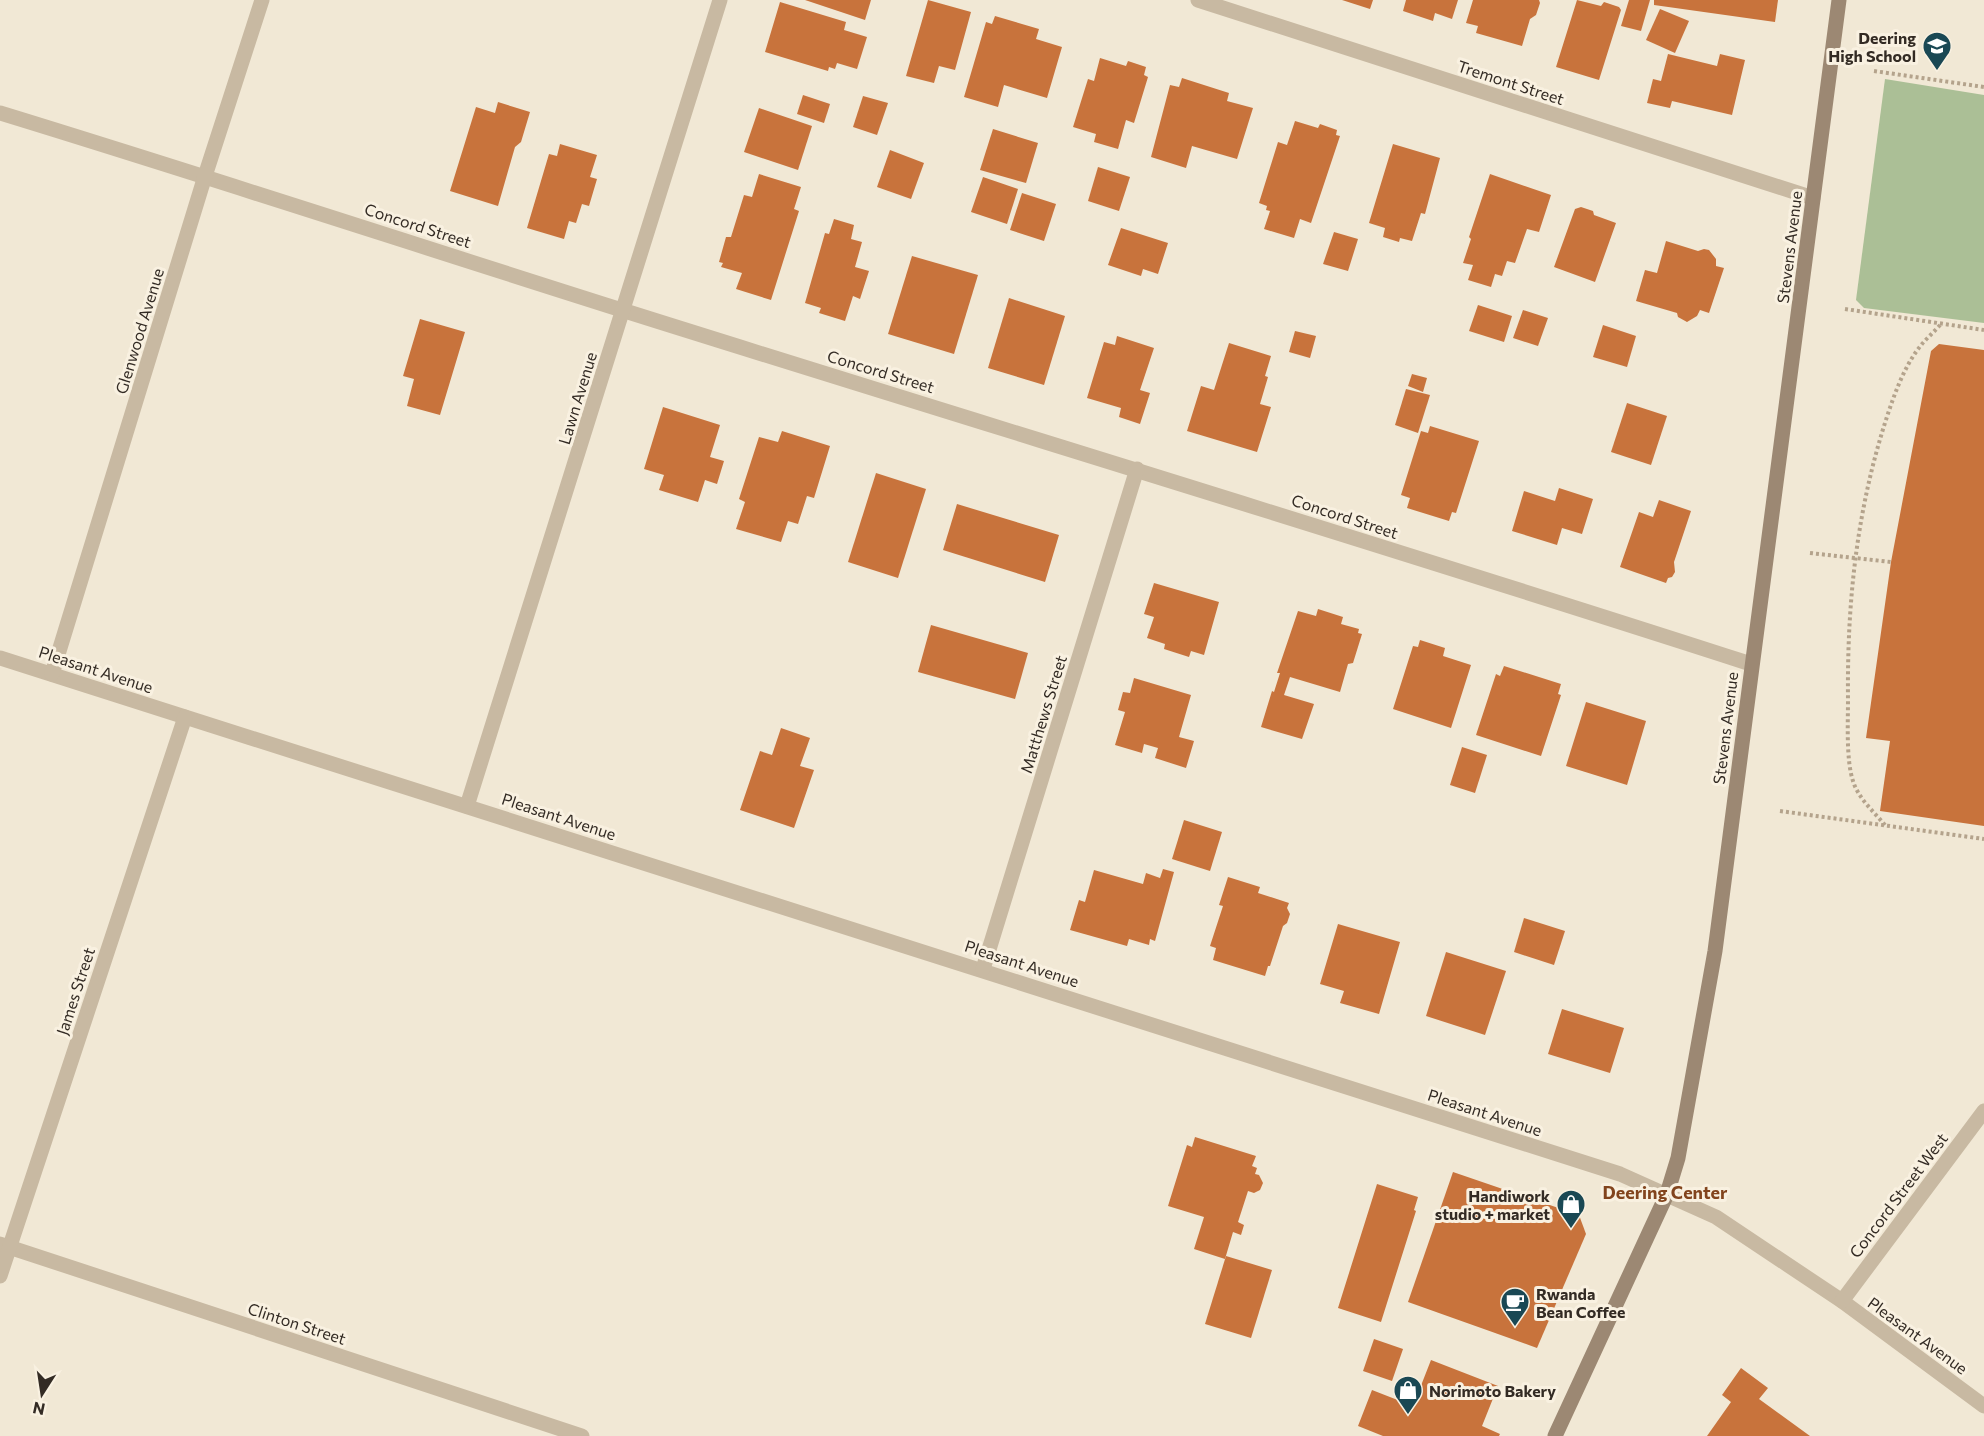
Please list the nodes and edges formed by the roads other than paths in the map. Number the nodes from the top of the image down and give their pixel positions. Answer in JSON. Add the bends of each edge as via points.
{"nodes":[{"id":1,"x":262,"y":0,"type":"edge"},
{"id":2,"x":720,"y":0,"type":"edge"},
{"id":3,"x":1198,"y":0,"type":"edge"},
{"id":4,"x":1839,"y":0,"type":"edge"},
{"id":5,"x":0,"y":113,"type":"edge"},
{"id":6,"x":206,"y":176,"type":"junction"},
{"id":7,"x":1813,"y":198,"type":"junction"},
{"id":8,"x":623,"y":310,"type":"junction"},
{"id":9,"x":1137,"y":469,"type":"junction"},
{"id":10,"x":0,"y":658,"type":"edge"},
{"id":11,"x":1751,"y":664,"type":"junction"},
{"id":12,"x":52,"y":674,"type":"junction"},
{"id":13,"x":185,"y":717,"type":"junction"},
{"id":14,"x":468,"y":806,"type":"junction"},
{"id":15,"x":983,"y":969,"type":"junction"},
{"id":16,"x":1984,"y":1111,"type":"edge"},
{"id":17,"x":1667,"y":1194,"type":"junction"},
{"id":18,"x":4,"y":1246,"type":"edge"},
{"id":19,"x":0,"y":1276,"type":"edge"},
{"id":20,"x":1842,"y":1301,"type":"junction"},
{"id":21,"x":1984,"y":1406,"type":"edge"},
{"id":22,"x":582,"y":1436,"type":"edge"},
{"id":23,"x":1555,"y":1436,"type":"edge"}],
"edges":[{"from":1,"to":6,"type":"street","name":"Glenwood Avenue"},
{"from":2,"to":8,"type":"street","name":"Lawn Avenue"},
{"from":3,"to":7,"type":"street","name":"Tremont Street"},
{"from":4,"to":7,"type":"main road","name":"Stevens Avenue"},
{"from":5,"to":6,"type":"street","name":"Concord Street"},
{"from":6,"to":8,"type":"street","name":"Concord Street"},
{"from":6,"to":12,"type":"street","name":"Glenwood Avenue"},
{"from":7,"to":11,"type":"main road","name":"Stevens Avenue"},
{"from":8,"to":9,"type":"street","name":"Concord Street"},
{"from":8,"to":14,"type":"street","name":"Lawn Avenue"},
{"from":9,"to":11,"type":"street","name":"Concord Street"},
{"from":9,"to":15,"type":"street","name":"Matthews Street"},
{"from":10,"to":12,"type":"street","name":"Pleasant Avenue"},
{"from":11,"to":17,"type":"main road","name":"Stevens Avenue","via":[[1715,951],[1678,1158]]},
{"from":12,"to":13,"type":"street","name":"Pleasant Avenue"},
{"from":13,"to":14,"type":"street","name":"Pleasant Avenue"},
{"from":13,"to":18,"type":"street","name":"James Street"},
{"from":14,"to":15,"type":"street","name":"Pleasant Avenue"},
{"from":15,"to":17,"type":"street","name":"Pleasant Avenue","via":[[1620,1174]]},
{"from":16,"to":20,"type":"street","name":"Concord Street West"},
{"from":17,"to":20,"type":"street","name":"Pleasant Avenue","via":[[1716,1217]]},
{"from":17,"to":23,"type":"main road","name":"Stevens Avenue"},
{"from":18,"to":19,"type":"street","name":"James Street"},
{"from":18,"to":22,"type":"street","name":"Clinton Street"},
{"from":20,"to":21,"type":"street","name":"Pleasant Avenue"}]}
